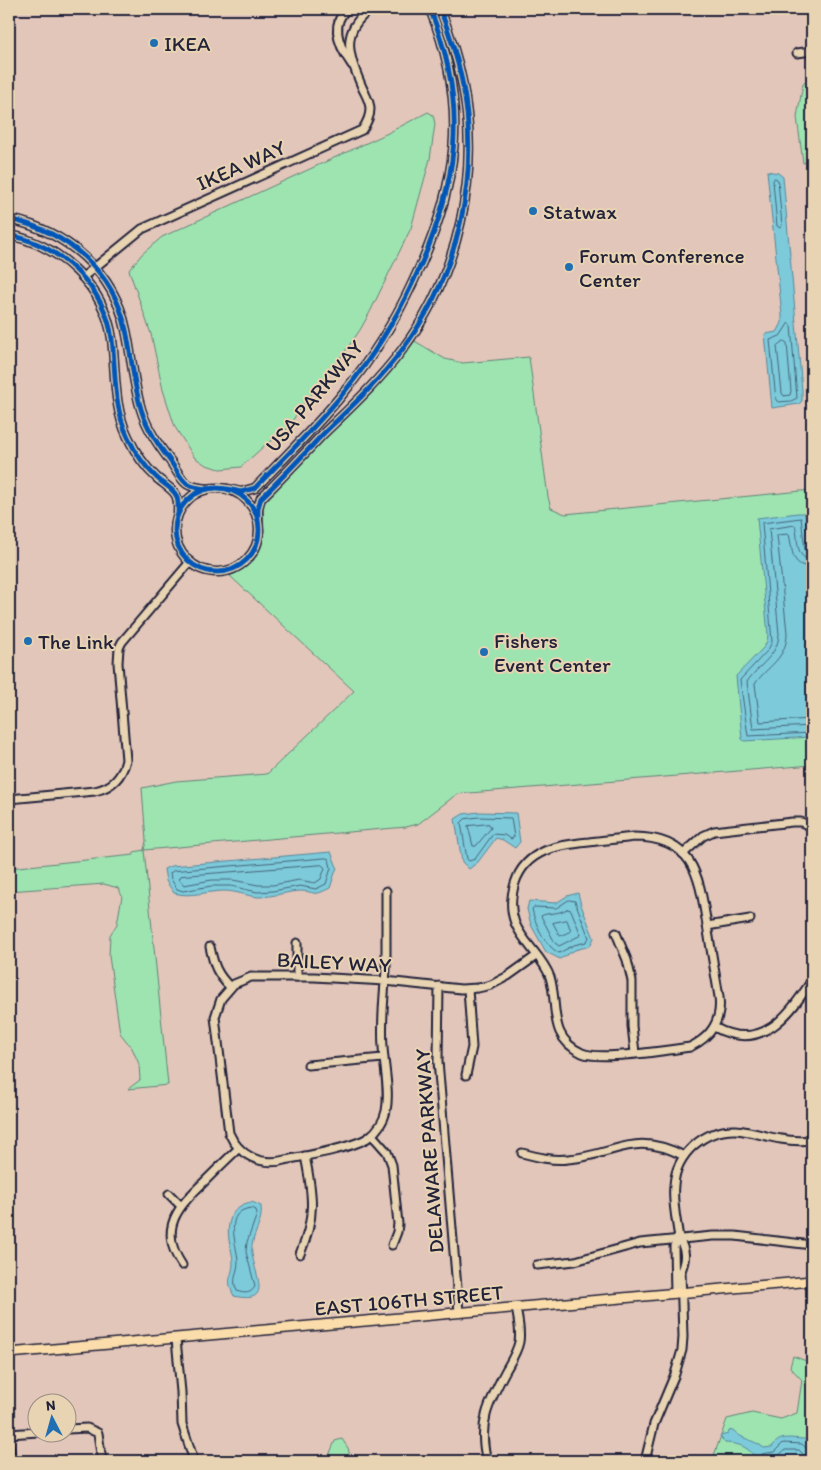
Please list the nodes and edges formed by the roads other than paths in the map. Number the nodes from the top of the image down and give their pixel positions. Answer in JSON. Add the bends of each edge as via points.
{"nodes":[{"id":1,"x":347,"y":9,"type":"edge"},
{"id":2,"x":372,"y":9,"type":"edge"},
{"id":3,"x":430,"y":9,"type":"edge"},
{"id":4,"x":440,"y":9,"type":"edge"},
{"id":5,"x":812,"y":51,"type":"edge"},
{"id":6,"x":797,"y":53,"type":"dead end"},
{"id":7,"x":354,"y":67,"type":"junction"},
{"id":8,"x":9,"y":219,"type":"edge"},
{"id":9,"x":9,"y":235,"type":"edge"},
{"id":10,"x":95,"y":267,"type":"junction"},
{"id":11,"x":83,"y":277,"type":"junction"},
{"id":12,"x":208,"y":489,"type":"junction"},
{"id":13,"x":228,"y":490,"type":"junction"},
{"id":14,"x":178,"y":514,"type":"junction"},
{"id":15,"x":258,"y":520,"type":"junction"},
{"id":16,"x":190,"y":562,"type":"junction"},
{"id":17,"x":9,"y":799,"type":"edge"},
{"id":18,"x":812,"y":827,"type":"edge"},
{"id":19,"x":683,"y":854,"type":"junction"},
{"id":20,"x":386,"y":891,"type":"dead end"},
{"id":21,"x":750,"y":919,"type":"dead end"},
{"id":22,"x":707,"y":926,"type":"junction"},
{"id":23,"x":616,"y":933,"type":"dead end"},
{"id":24,"x":297,"y":943,"type":"dead end"},
{"id":25,"x":210,"y":947,"type":"dead end"},
{"id":26,"x":536,"y":956,"type":"junction"},
{"id":27,"x":297,"y":977,"type":"junction"},
{"id":28,"x":812,"y":980,"type":"edge"},
{"id":29,"x":385,"y":981,"type":"junction"},
{"id":30,"x":439,"y":986,"type":"junction"},
{"id":31,"x":230,"y":988,"type":"junction"},
{"id":32,"x":468,"y":989,"type":"junction"},
{"id":33,"x":714,"y":1027,"type":"junction"},
{"id":34,"x":635,"y":1053,"type":"junction"},
{"id":35,"x":383,"y":1058,"type":"junction"},
{"id":36,"x":308,"y":1065,"type":"dead end"},
{"id":37,"x":466,"y":1075,"type":"dead end"},
{"id":38,"x":372,"y":1135,"type":"junction"},
{"id":39,"x":812,"y":1140,"type":"edge"},
{"id":40,"x":239,"y":1148,"type":"junction"},
{"id":41,"x":522,"y":1153,"type":"dead end"},
{"id":42,"x":305,"y":1156,"type":"junction"},
{"id":43,"x":684,"y":1156,"type":"junction"},
{"id":44,"x":169,"y":1194,"type":"dead end"},
{"id":45,"x":180,"y":1205,"type":"junction"},
{"id":46,"x":679,"y":1239,"type":"junction"},
{"id":47,"x":392,"y":1245,"type":"dead end"},
{"id":48,"x":812,"y":1246,"type":"edge"},
{"id":49,"x":300,"y":1254,"type":"dead end"},
{"id":50,"x":182,"y":1265,"type":"dead end"},
{"id":51,"x":537,"y":1265,"type":"dead end"},
{"id":52,"x":812,"y":1281,"type":"edge"},
{"id":53,"x":678,"y":1293,"type":"junction"},
{"id":54,"x":516,"y":1308,"type":"junction"},
{"id":55,"x":460,"y":1312,"type":"junction"},
{"id":56,"x":176,"y":1339,"type":"junction"},
{"id":57,"x":9,"y":1353,"type":"edge"},
{"id":58,"x":78,"y":1428,"type":"edge"},
{"id":59,"x":28,"y":1433,"type":"edge"},
{"id":60,"x":9,"y":1434,"type":"edge"},
{"id":61,"x":9,"y":1442,"type":"edge"},
{"id":62,"x":11,"y":1461,"type":"edge"},
{"id":63,"x":102,"y":1461,"type":"edge"},
{"id":64,"x":194,"y":1461,"type":"edge"},
{"id":65,"x":487,"y":1461,"type":"edge"},
{"id":66,"x":645,"y":1461,"type":"edge"}],
"edges":[{"from":1,"to":7,"type":"street","name":"IKEA WAY","via":[[340,17],[337,32],[342,49]]},
{"from":2,"to":7,"type":"street","name":"IKEA WAY","via":[[356,21],[352,30],[349,40]]},
{"from":3,"to":13,"type":"street","name":"USA PARKWAY","via":[[448,66],[455,130],[447,192],[426,253],[384,337],[346,391],[255,488],[241,492]]},
{"from":4,"to":15,"type":"street","name":"USA PARKWAY","via":[[462,81],[469,137],[464,205],[446,272],[401,352],[261,498]]},
{"from":5,"to":6,"type":"street"},
{"from":7,"to":10,"type":"street","name":"IKEA WAY","via":[[369,103],[369,117],[362,130],[142,229]]},
{"from":8,"to":10,"type":"street","name":"USA PARKWAY","via":[[35,225],[56,235]]},
{"from":9,"to":11,"type":"street","via":[[50,250]]},
{"from":10,"to":11,"type":"street","name":"IKEA WAY"},
{"from":10,"to":12,"type":"street","name":"USA PARKWAY","via":[[112,292],[123,317],[136,391],[149,428],[181,479],[191,487]]},
{"from":11,"to":14,"type":"street","via":[[100,302],[108,323],[116,396],[124,428],[143,463],[176,496]]},
{"from":12,"to":13,"type":"street","name":"USA PARKWAY"},
{"from":12,"to":14,"type":"street","via":[[190,498]]},
{"from":13,"to":15,"type":"street","name":"USA PARKWAY","via":[[249,503]]},
{"from":14,"to":16,"type":"street","via":[[176,540]]},
{"from":15,"to":16,"type":"street","name":"USA PARKWAY","via":[[257,542],[239,565],[225,571],[210,571]]},
{"from":16,"to":17,"type":"street","via":[[119,648],[126,760],[120,778],[105,789],[95,791]]},
{"from":18,"to":19,"type":"street","via":[[792,822],[714,830]]},
{"from":19,"to":22,"type":"street","via":[[698,880]]},
{"from":19,"to":26,"type":"street","via":[[663,841],[634,837],[560,845],[532,857],[516,879],[511,906],[518,930]]},
{"from":20,"to":29,"type":"street"},
{"from":21,"to":22,"type":"street"},
{"from":22,"to":33,"type":"street","via":[[720,1005]]},
{"from":23,"to":34,"type":"street","via":[[632,981]]},
{"from":24,"to":27,"type":"street"},
{"from":25,"to":31,"type":"street","via":[[217,972]]},
{"from":26,"to":32,"type":"street","name":"BAILEY WAY","via":[[491,986]]},
{"from":26,"to":34,"type":"street","via":[[550,977],[556,1021],[568,1044],[591,1056]]},
{"from":27,"to":29,"type":"street","name":"BAILEY WAY"},
{"from":27,"to":31,"type":"street","name":"BAILEY WAY","via":[[251,977]]},
{"from":28,"to":33,"type":"street","via":[[788,1014],[770,1028],[740,1035]]},
{"from":29,"to":30,"type":"street","name":"BAILEY WAY"},
{"from":29,"to":35,"type":"street"},
{"from":30,"to":32,"type":"street","name":"BAILEY WAY"},
{"from":30,"to":55,"type":"street","name":"DELAWARE PARKWAY","via":[[438,1061]]},
{"from":31,"to":40,"type":"street","via":[[215,1017],[229,1133]]},
{"from":32,"to":37,"type":"street","via":[[472,1047]]},
{"from":33,"to":34,"type":"street","via":[[705,1038],[690,1047]]},
{"from":35,"to":36,"type":"street"},
{"from":35,"to":38,"type":"street","via":[[386,1111]]},
{"from":38,"to":42,"type":"street","via":[[353,1145]]},
{"from":38,"to":47,"type":"street","via":[[387,1152],[392,1165],[398,1224]]},
{"from":39,"to":43,"type":"street","via":[[782,1139],[728,1130],[702,1139]]},
{"from":40,"to":42,"type":"street","via":[[260,1162]]},
{"from":40,"to":45,"type":"street"},
{"from":41,"to":43,"type":"street","via":[[567,1160],[630,1144],[649,1144]]},
{"from":42,"to":49,"type":"street","via":[[312,1214]]},
{"from":43,"to":46,"type":"street","via":[[674,1185]]},
{"from":44,"to":45,"type":"street"},
{"from":45,"to":50,"type":"street","via":[[171,1229],[172,1244]]},
{"from":46,"to":48,"type":"street","via":[[735,1236]]},
{"from":46,"to":51,"type":"street","via":[[628,1245],[575,1261]]},
{"from":46,"to":53,"type":"street","via":[[674,1246]]},
{"from":46,"to":53,"type":"street","via":[[684,1246],[685,1262]]},
{"from":52,"to":53,"type":"main road","name":"EAST 106TH STREET"},
{"from":53,"to":54,"type":"main road","name":"EAST 106TH STREET"},
{"from":53,"to":66,"type":"street","via":[[682,1350],[654,1424]]},
{"from":54,"to":55,"type":"main road","name":"EAST 106TH STREET"},
{"from":54,"to":65,"type":"street","via":[[519,1345],[493,1394],[484,1420],[483,1442]]},
{"from":55,"to":56,"type":"main road","name":"EAST 106TH STREET"},
{"from":56,"to":57,"type":"main road","name":"EAST 106TH STREET"},
{"from":56,"to":64,"type":"street","via":[[182,1424]]},
{"from":58,"to":63,"type":"street","via":[[98,1433]]},
{"from":59,"to":60,"type":"street"},
{"from":61,"to":62,"type":"street"}]}
